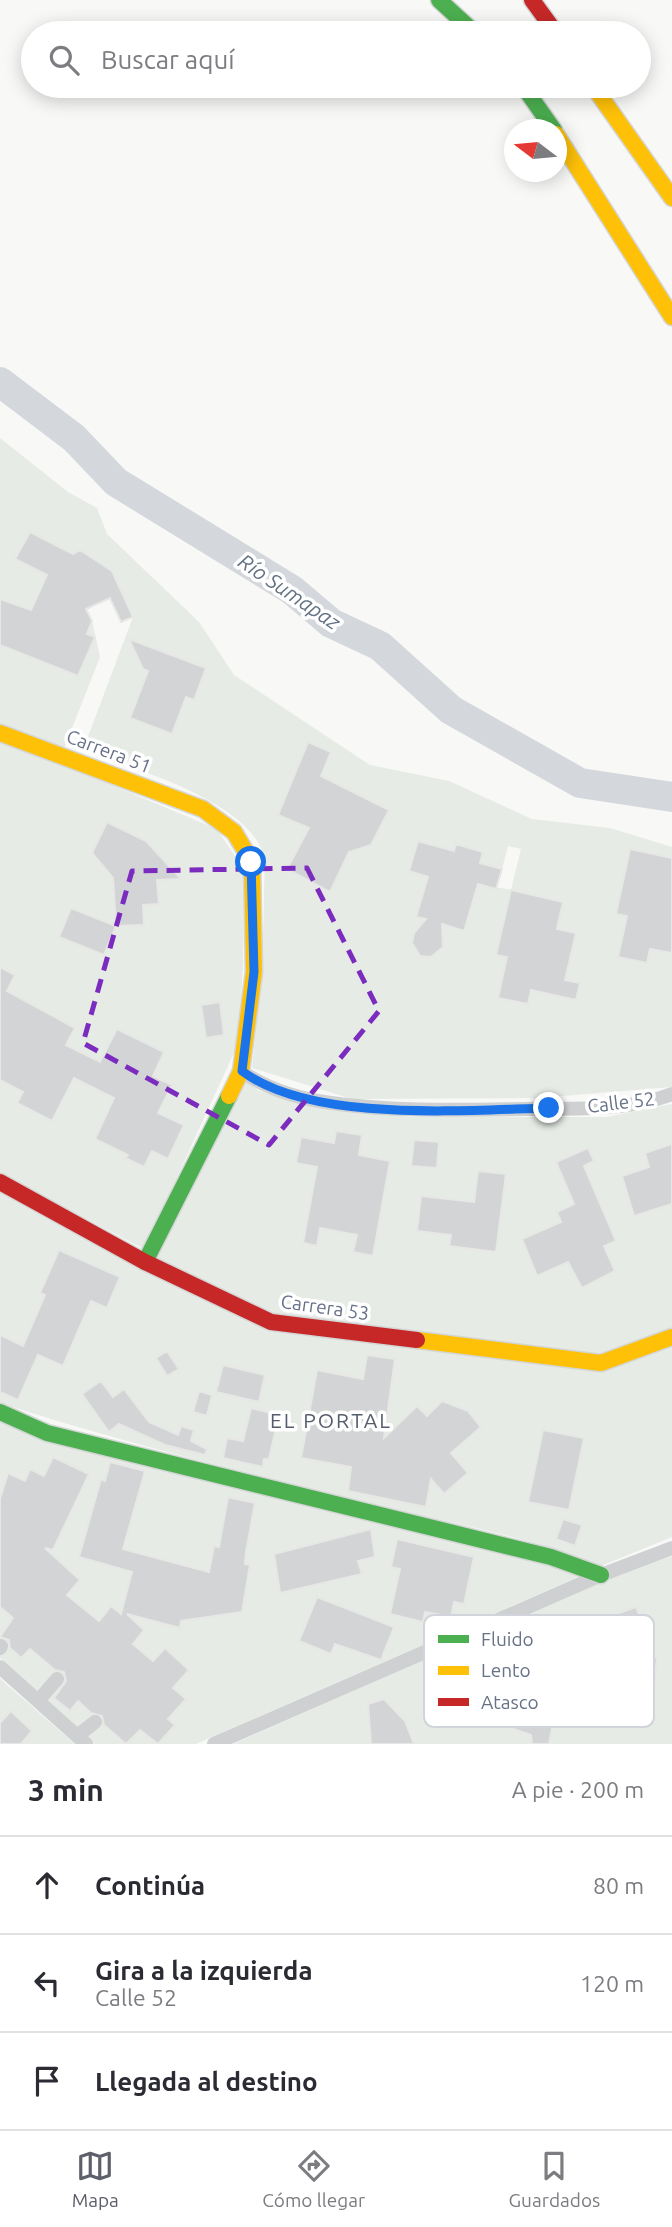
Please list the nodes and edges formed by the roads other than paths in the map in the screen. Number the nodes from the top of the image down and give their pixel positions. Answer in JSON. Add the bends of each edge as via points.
{"nodes":[{"id":1,"x":439,"y":0,"type":"edge"},
{"id":2,"x":532,"y":0,"type":"edge"},
{"id":3,"x":462,"y":21,"type":"edge"},
{"id":4,"x":547,"y":21,"type":"edge"},
{"id":5,"x":531,"y":98,"type":"edge"},
{"id":6,"x":601,"y":98,"type":"edge"},
{"id":7,"x":546,"y":119,"type":"edge"},
{"id":8,"x":567,"y":151,"type":"edge"},
{"id":9,"x":672,"y":198,"type":"edge"},
{"id":10,"x":672,"y":317,"type":"edge"},
{"id":11,"x":0,"y":733,"type":"edge"},
{"id":12,"x":242,"y":1071,"type":"junction"},
{"id":13,"x":672,"y":1094,"type":"edge"},
{"id":14,"x":0,"y":1182,"type":"edge"},
{"id":15,"x":145,"y":1262,"type":"junction"},
{"id":16,"x":672,"y":1337,"type":"edge"},
{"id":17,"x":0,"y":1412,"type":"edge"},
{"id":18,"x":672,"y":1548,"type":"edge"},
{"id":19,"x":601,"y":1575,"type":"junction"},
{"id":20,"x":509,"y":1615,"type":"edge"},
{"id":21,"x":424,"y":1652,"type":"edge"},
{"id":22,"x":0,"y":1667,"type":"edge"},
{"id":23,"x":57,"y":1679,"type":"dead end"},
{"id":24,"x":38,"y":1701,"type":"junction"},
{"id":25,"x":95,"y":1722,"type":"dead end"},
{"id":26,"x":81,"y":1740,"type":"edge"},
{"id":27,"x":214,"y":1744,"type":"edge"}],
"edges":[{"from":1,"to":3,"type":"main road"},
{"from":2,"to":4,"type":"main road"},
{"from":5,"to":7,"type":"main road"},
{"from":6,"to":9,"type":"main road"},
{"from":8,"to":10,"type":"main road"},
{"from":11,"to":12,"type":"main road","name":"Carrera 51","via":[[204,809],[234,832],[251,862],[254,972]]},
{"from":12,"to":13,"type":"street","name":"Calle 52","via":[[260,1084],[330,1103],[436,1111],[602,1107]]},
{"from":12,"to":15,"type":"main road"},
{"from":14,"to":15,"type":"main road","name":"Carrera 53"},
{"from":15,"to":16,"type":"main road","name":"Carrera 53","via":[[271,1322],[601,1363]]},
{"from":17,"to":19,"type":"main road","via":[[47,1433],[551,1557]]},
{"from":18,"to":19,"type":"street"},
{"from":19,"to":20,"type":"street"},
{"from":21,"to":27,"type":"street"},
{"from":22,"to":24,"type":"street"},
{"from":23,"to":24,"type":"street"},
{"from":24,"to":26,"type":"street"},
{"from":25,"to":26,"type":"street"}]}
